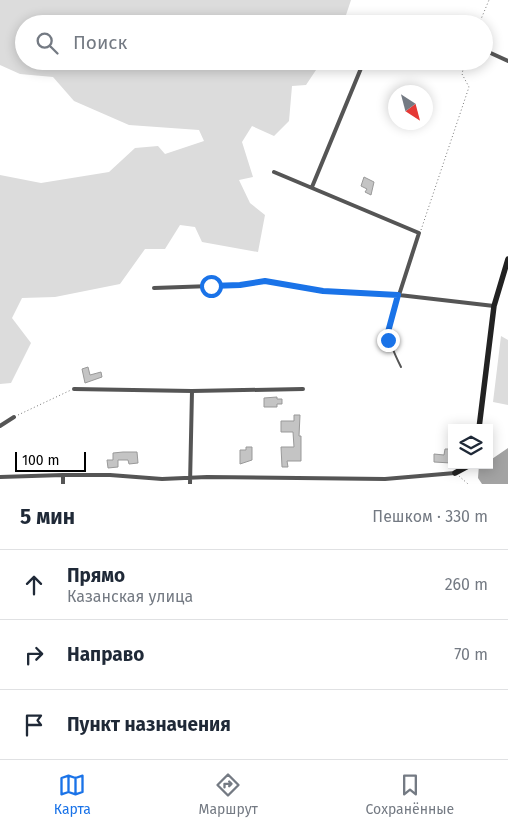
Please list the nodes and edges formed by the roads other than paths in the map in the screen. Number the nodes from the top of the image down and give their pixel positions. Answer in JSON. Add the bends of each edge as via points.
{"nodes":[{"id":1,"x":493,"y":54,"type":"edge"},
{"id":2,"x":508,"y":60,"type":"edge"},
{"id":3,"x":360,"y":70,"type":"edge"},
{"id":4,"x":274,"y":172,"type":"dead end"},
{"id":5,"x":312,"y":188,"type":"junction"},
{"id":6,"x":508,"y":259,"type":"edge"},
{"id":7,"x":154,"y":288,"type":"dead end"},
{"id":8,"x":398,"y":295,"type":"junction"},
{"id":9,"x":494,"y":306,"type":"junction"},
{"id":10,"x":401,"y":367,"type":"dead end"},
{"id":11,"x":74,"y":389,"type":"road end"},
{"id":12,"x":303,"y":389,"type":"dead end"},
{"id":13,"x":192,"y":391,"type":"junction"},
{"id":14,"x":14,"y":417,"type":"road end"},
{"id":15,"x":479,"y":424,"type":"edge"},
{"id":16,"x":0,"y":426,"type":"edge"},
{"id":17,"x":462,"y":469,"type":"edge"},
{"id":18,"x":455,"y":473,"type":"joint"},
{"id":19,"x":63,"y":475,"type":"junction"},
{"id":20,"x":0,"y":477,"type":"edge"},
{"id":21,"x":128,"y":477,"type":"junction"},
{"id":22,"x":256,"y":478,"type":"junction"},
{"id":23,"x":321,"y":478,"type":"junction"},
{"id":24,"x":190,"y":479,"type":"junction"},
{"id":25,"x":385,"y":479,"type":"junction"},
{"id":26,"x":63,"y":484,"type":"edge"},
{"id":27,"x":128,"y":484,"type":"edge"},
{"id":28,"x":190,"y":484,"type":"edge"},
{"id":29,"x":255,"y":484,"type":"edge"},
{"id":30,"x":320,"y":484,"type":"edge"},
{"id":31,"x":384,"y":484,"type":"edge"}],
"edges":[{"from":1,"to":2,"type":"street"},
{"from":3,"to":5,"type":"street"},
{"from":4,"to":5,"type":"street"},
{"from":5,"to":8,"type":"street","via":[[420,233]]},
{"from":6,"to":9,"type":"street"},
{"from":7,"to":8,"type":"street","via":[[265,281],[323,291]]},
{"from":8,"to":9,"type":"street"},
{"from":8,"to":10,"type":"lane","via":[[388,340]]},
{"from":9,"to":15,"type":"street"},
{"from":11,"to":13,"type":"street"},
{"from":12,"to":13,"type":"street"},
{"from":13,"to":24,"type":"street"},
{"from":14,"to":16,"type":"street"},
{"from":17,"to":18,"type":"street"},
{"from":18,"to":25,"type":"street"},
{"from":19,"to":20,"type":"street"},
{"from":19,"to":21,"type":"street"},
{"from":19,"to":26,"type":"street"},
{"from":21,"to":24,"type":"street"},
{"from":21,"to":27,"type":"street"},
{"from":22,"to":23,"type":"street"},
{"from":22,"to":24,"type":"street"},
{"from":22,"to":29,"type":"street"},
{"from":23,"to":25,"type":"street"},
{"from":23,"to":30,"type":"street"},
{"from":24,"to":28,"type":"street"},
{"from":25,"to":31,"type":"street"}]}
